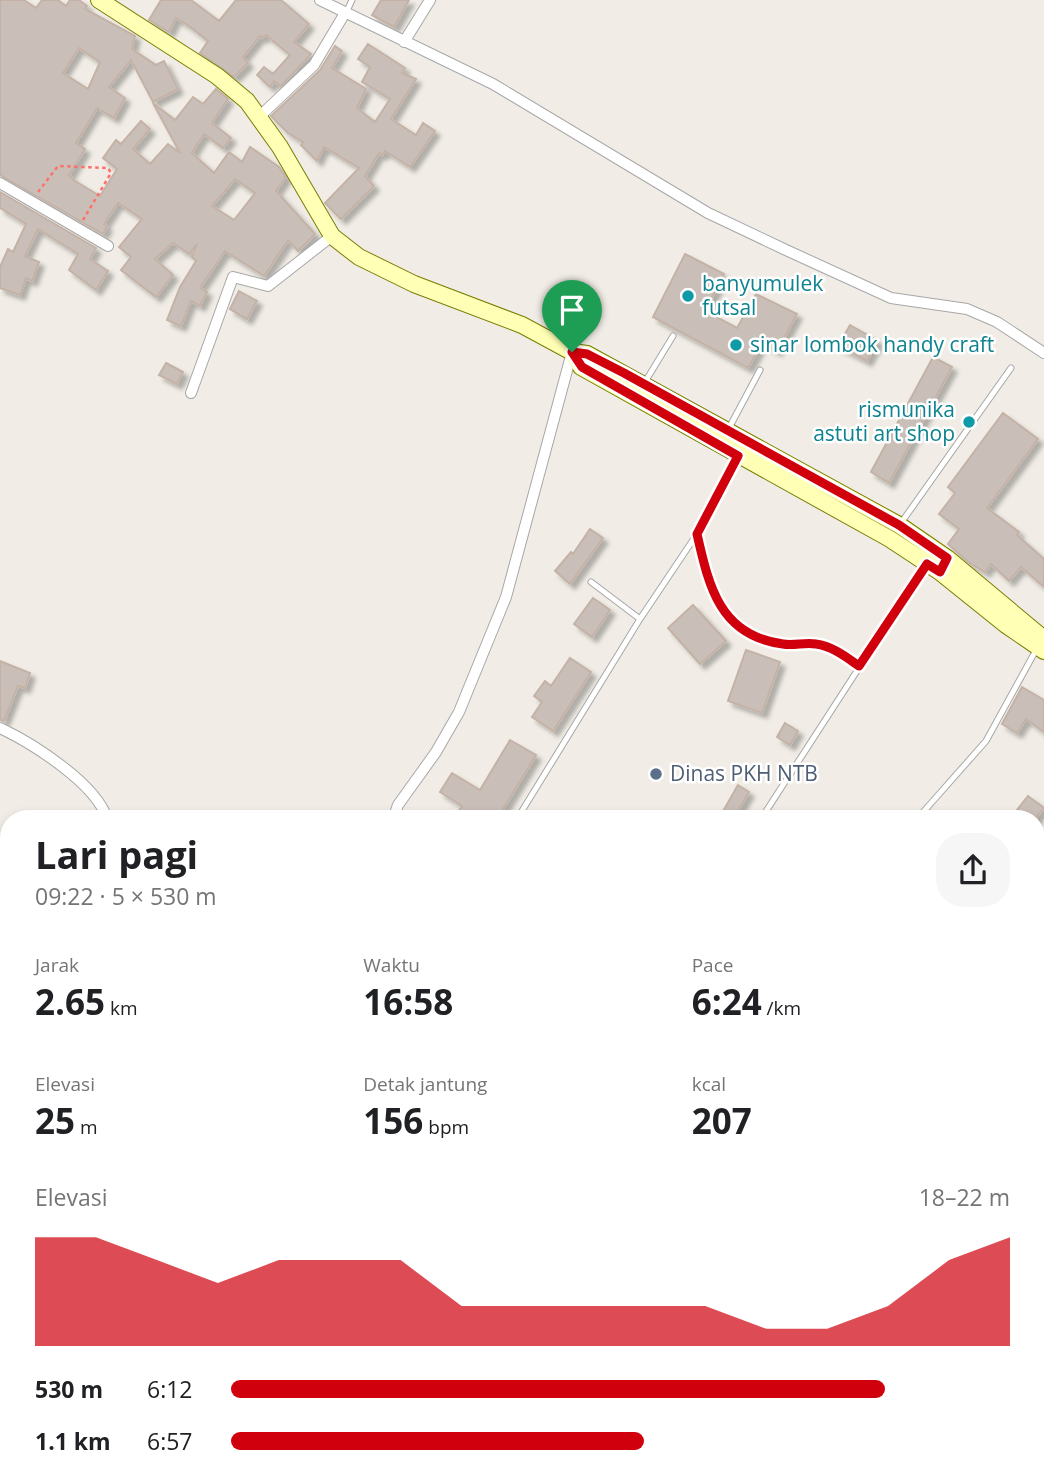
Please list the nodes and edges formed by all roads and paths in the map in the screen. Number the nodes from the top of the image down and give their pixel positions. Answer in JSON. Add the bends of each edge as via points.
{"nodes":[{"id":1,"x":99,"y":0,"type":"edge"},
{"id":2,"x":320,"y":0,"type":"edge"},
{"id":3,"x":352,"y":0,"type":"edge"},
{"id":4,"x":430,"y":0,"type":"edge"},
{"id":5,"x":345,"y":13,"type":"junction"},
{"id":6,"x":404,"y":42,"type":"junction"},
{"id":7,"x":260,"y":116,"type":"junction"},
{"id":8,"x":0,"y":183,"type":"edge"},
{"id":9,"x":30,"y":202,"type":"junction"},
{"id":10,"x":77,"y":229,"type":"junction"},
{"id":11,"x":332,"y":236,"type":"junction"},
{"id":12,"x":108,"y":246,"type":"dead end"},
{"id":13,"x":673,"y":336,"type":"dead end"},
{"id":14,"x":572,"y":352,"type":"junction"},
{"id":15,"x":1044,"y":353,"type":"edge"},
{"id":16,"x":1011,"y":368,"type":"dead end"},
{"id":17,"x":760,"y":370,"type":"dead end"},
{"id":18,"x":644,"y":384,"type":"junction"},
{"id":19,"x":191,"y":393,"type":"dead end"},
{"id":20,"x":724,"y":440,"type":"junction"},
{"id":21,"x":740,"y":448,"type":"junction"},
{"id":22,"x":899,"y":525,"type":"junction"},
{"id":23,"x":697,"y":534,"type":"junction"},
{"id":24,"x":938,"y":564,"type":"junction"},
{"id":25,"x":591,"y":582,"type":"dead end"},
{"id":26,"x":640,"y":619,"type":"junction"},
{"id":27,"x":1042,"y":644,"type":"edge"},
{"id":28,"x":859,"y":666,"type":"junction"},
{"id":29,"x":0,"y":728,"type":"edge"},
{"id":30,"x":103,"y":810,"type":"edge"},
{"id":31,"x":396,"y":810,"type":"edge"},
{"id":32,"x":523,"y":810,"type":"edge"},
{"id":33,"x":767,"y":810,"type":"edge"},
{"id":34,"x":925,"y":810,"type":"edge"}],
"edges":[{"from":1,"to":7,"type":"main road","via":[[228,83]]},
{"from":2,"to":5,"type":"street"},
{"from":3,"to":5,"type":"lane"},
{"from":4,"to":6,"type":"street"},
{"from":5,"to":6,"type":"street"},
{"from":5,"to":7,"type":"street","via":[[314,65]]},
{"from":6,"to":15,"type":"street","via":[[493,84],[709,213],[891,298],[967,309],[997,322]]},
{"from":7,"to":11,"type":"main road"},
{"from":8,"to":9,"type":"street"},
{"from":9,"to":10,"type":"street"},
{"from":9,"to":10,"type":"path","via":[[58,166],[108,168],[111,173]]},
{"from":10,"to":12,"type":"street"},
{"from":11,"to":14,"type":"main road","via":[[373,266],[522,325]]},
{"from":11,"to":19,"type":"street","via":[[268,286],[233,278]]},
{"from":13,"to":18,"type":"lane"},
{"from":14,"to":18,"type":"main road","via":[[587,354]]},
{"from":14,"to":20,"type":"main road","via":[[582,367]]},
{"from":14,"to":31,"type":"street","via":[[506,597],[459,712]]},
{"from":16,"to":22,"type":"lane"},
{"from":17,"to":20,"type":"lane"},
{"from":18,"to":20,"type":"main road"},
{"from":20,"to":21,"type":"main road"},
{"from":21,"to":22,"type":"main road"},
{"from":21,"to":23,"type":"lane"},
{"from":21,"to":24,"type":"main road","via":[[821,501]]},
{"from":22,"to":24,"type":"main road"},
{"from":23,"to":26,"type":"lane"},
{"from":23,"to":28,"type":"lane","via":[[711,591],[729,619],[773,643],[828,647]]},
{"from":24,"to":27,"type":"main road"},
{"from":24,"to":28,"type":"lane"},
{"from":25,"to":26,"type":"lane"},
{"from":26,"to":32,"type":"lane"},
{"from":27,"to":34,"type":"lane","via":[[986,741]]},
{"from":28,"to":33,"type":"lane"},
{"from":29,"to":30,"type":"street","via":[[42,752]]}]}
